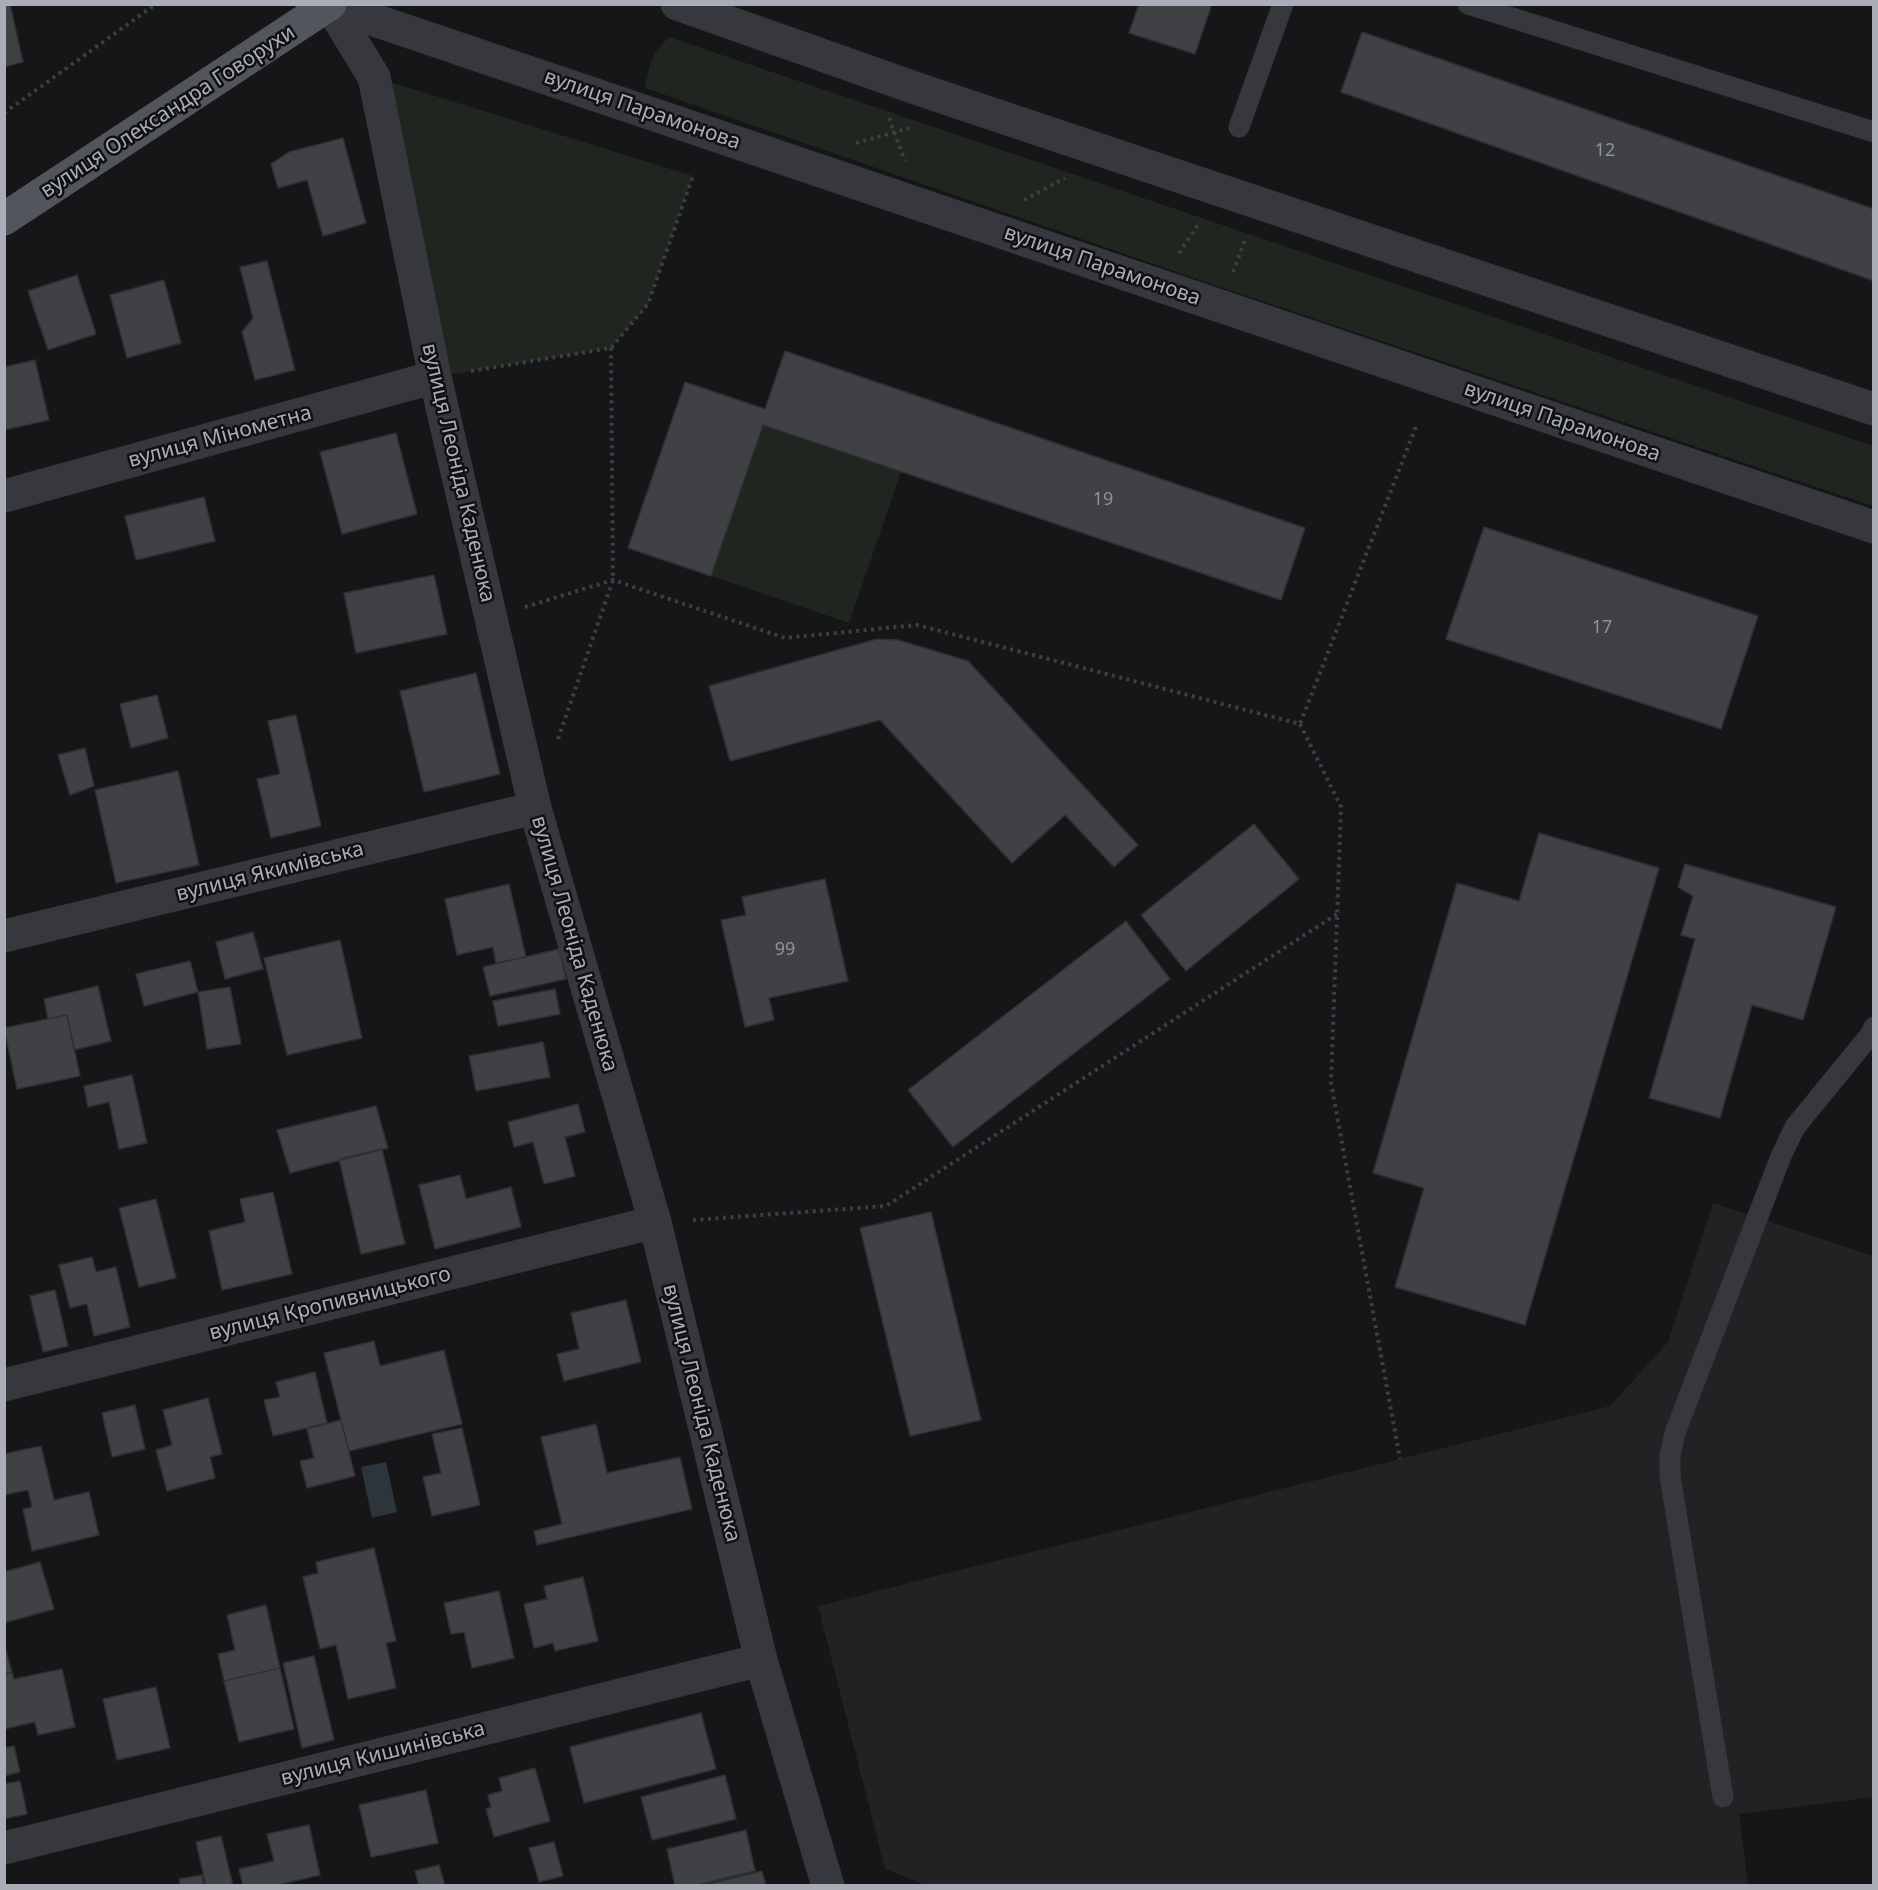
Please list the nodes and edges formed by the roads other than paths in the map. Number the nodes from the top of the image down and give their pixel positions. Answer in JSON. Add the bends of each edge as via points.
{"nodes":[{"id":1,"x":677,"y":4,"type":"edge"},
{"id":2,"x":1283,"y":4,"type":"edge"},
{"id":3,"x":1468,"y":4,"type":"edge"},
{"id":4,"x":330,"y":5,"type":"edge"},
{"id":5,"x":1239,"y":127,"type":"dead end"},
{"id":6,"x":1874,"y":132,"type":"edge"},
{"id":7,"x":4,"y":219,"type":"edge"},
{"id":8,"x":435,"y":377,"type":"junction"},
{"id":9,"x":1874,"y":409,"type":"edge"},
{"id":10,"x":4,"y":496,"type":"edge"},
{"id":11,"x":1874,"y":528,"type":"edge"},
{"id":12,"x":535,"y":808,"type":"junction"},
{"id":13,"x":4,"y":936,"type":"edge"},
{"id":14,"x":1874,"y":1028,"type":"edge"},
{"id":15,"x":655,"y":1222,"type":"junction"},
{"id":16,"x":4,"y":1385,"type":"edge"},
{"id":17,"x":761,"y":1660,"type":"junction"},
{"id":18,"x":1724,"y":1797,"type":"dead end"},
{"id":19,"x":4,"y":1848,"type":"edge"},
{"id":20,"x":828,"y":1886,"type":"edge"}],
"edges":[{"from":1,"to":9,"type":"street"},
{"from":2,"to":5,"type":"lane"},
{"from":3,"to":6,"type":"lane"},
{"from":4,"to":7,"type":"main road","name":"вулиця Олександра Говорухи"},
{"from":4,"to":8,"type":"street","name":"вулиця Леоніда Каденюка","via":[[374,77]]},
{"from":4,"to":11,"type":"street","name":"вулиця Парамонова"},
{"from":8,"to":10,"type":"street","name":"вулиця Мінометна"},
{"from":8,"to":12,"type":"street","name":"вулиця Леоніда Каденюка"},
{"from":12,"to":13,"type":"street","name":"вулиця Якимівська"},
{"from":12,"to":15,"type":"street","name":"вулиця Леоніда Каденюка"},
{"from":14,"to":18,"type":"lane","via":[[1795,1127],[1781,1156],[1675,1433],[1670,1456]]},
{"from":15,"to":16,"type":"street","name":"вулиця Кропивницького"},
{"from":15,"to":17,"type":"street","name":"вулиця Леоніда Каденюка"},
{"from":17,"to":19,"type":"street","name":"вулиця Кишинівська"},
{"from":17,"to":20,"type":"street","name":"вулиця Леоніда Каденюка"}]}
